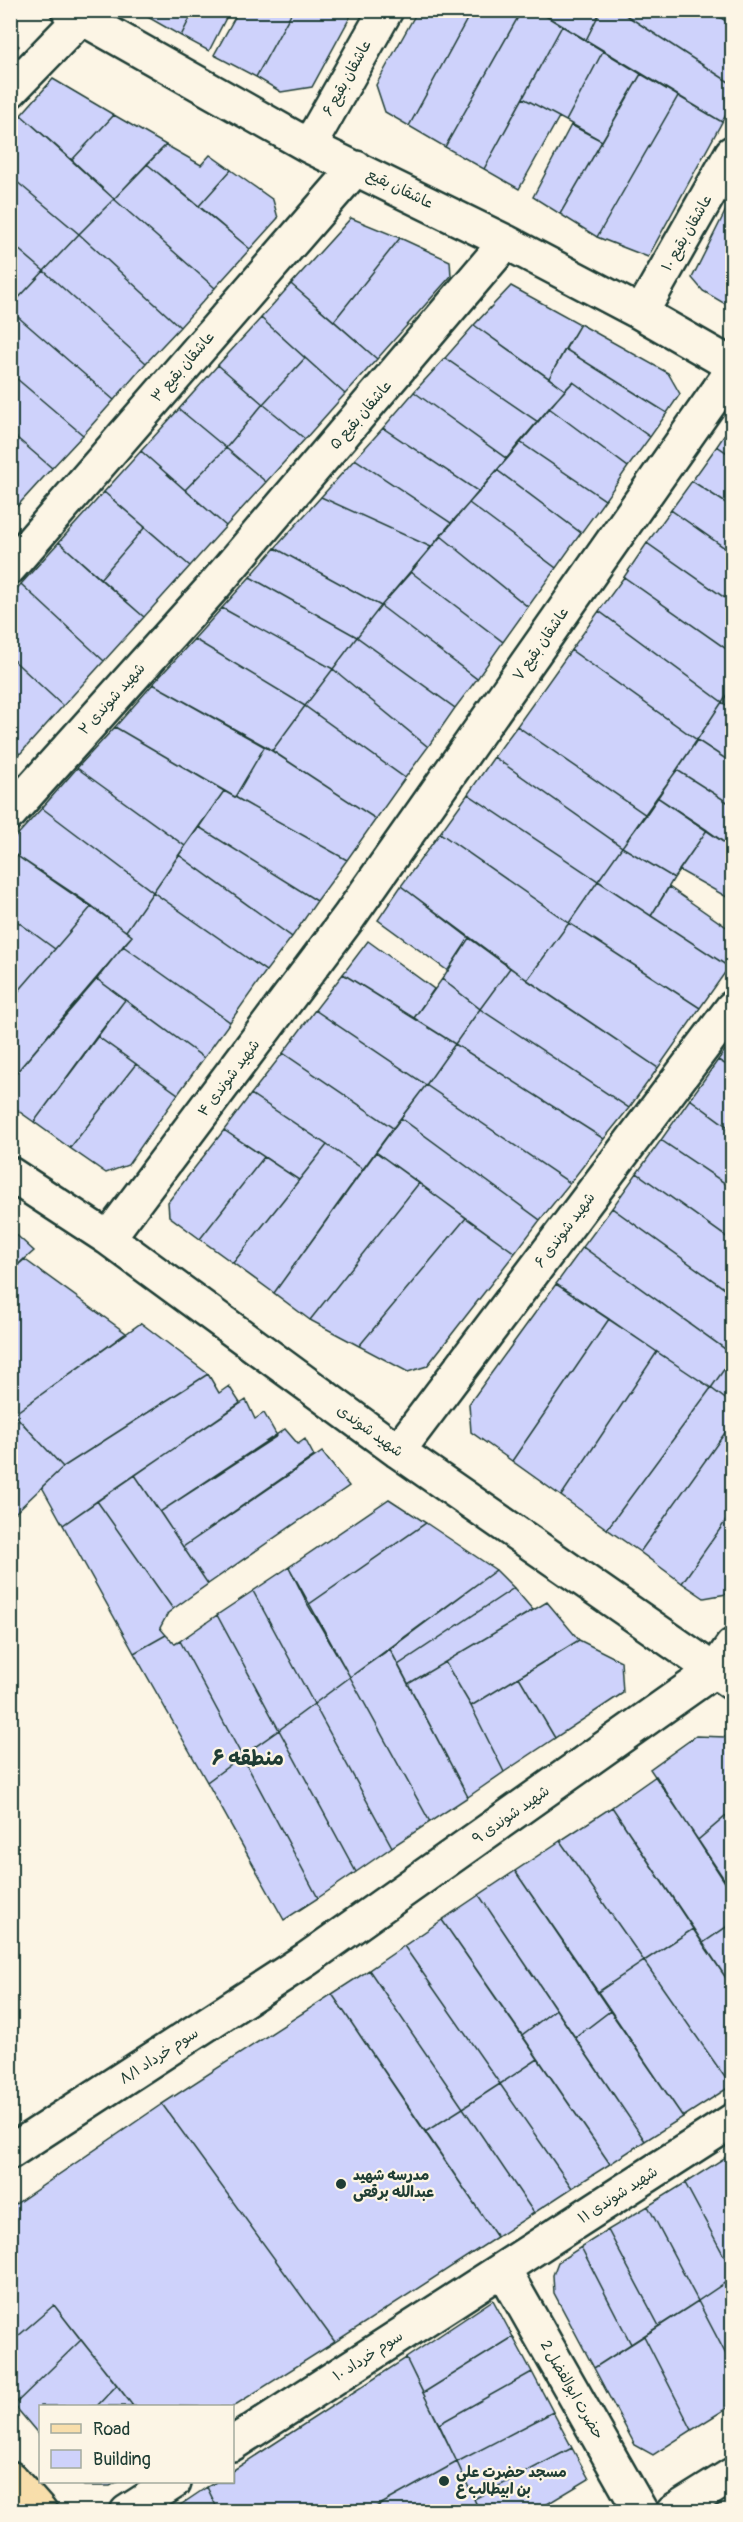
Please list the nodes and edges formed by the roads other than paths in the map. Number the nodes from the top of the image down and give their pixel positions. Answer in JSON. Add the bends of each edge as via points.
{"nodes":[{"id":1,"x":386,"y":10,"type":"edge"},
{"id":2,"x":75,"y":14,"type":"edge"},
{"id":3,"x":10,"y":91,"type":"edge"},
{"id":4,"x":309,"y":146,"type":"junction"},
{"id":5,"x":732,"y":153,"type":"edge"},
{"id":6,"x":356,"y":168,"type":"junction"},
{"id":7,"x":506,"y":242,"type":"junction"},
{"id":8,"x":641,"y":313,"type":"junction"},
{"id":9,"x":732,"y":365,"type":"edge"},
{"id":10,"x":732,"y":371,"type":"edge"},
{"id":11,"x":10,"y":567,"type":"edge"},
{"id":12,"x":214,"y":586,"type":"joint"},
{"id":13,"x":10,"y":813,"type":"edge"},
{"id":14,"x":349,"y":917,"type":"joint"},
{"id":15,"x":732,"y":1008,"type":"edge"},
{"id":16,"x":10,"y":1174,"type":"edge"},
{"id":17,"x":108,"y":1238,"type":"junction"},
{"id":18,"x":398,"y":1451,"type":"junction"},
{"id":19,"x":726,"y":1667,"type":"edge"},
{"id":20,"x":307,"y":1959,"type":"joint"},
{"id":21,"x":732,"y":2121,"type":"edge"},
{"id":22,"x":10,"y":2152,"type":"edge"},
{"id":23,"x":504,"y":2269,"type":"junction"},
{"id":24,"x":234,"y":2443,"type":"edge"},
{"id":25,"x":732,"y":2475,"type":"edge"},
{"id":26,"x":10,"y":2478,"type":"edge"},
{"id":27,"x":171,"y":2483,"type":"edge"},
{"id":28,"x":40,"y":2511,"type":"edge"},
{"id":29,"x":127,"y":2511,"type":"edge"},
{"id":30,"x":641,"y":2511,"type":"edge"},
{"id":31,"x":673,"y":2511,"type":"edge"}],
"edges":[{"from":1,"to":4,"type":"street","name":"عاشقان بقیع ۶"},
{"from":2,"to":3,"type":"street"},
{"from":2,"to":4,"type":"street","name":"عاشقان بقیع"},
{"from":4,"to":6,"type":"street","name":"عاشقان بقیع"},
{"from":5,"to":8,"type":"street","name":"عاشقان بقیع ۱۰"},
{"from":6,"to":7,"type":"street","name":"عاشقان بقیع"},
{"from":6,"to":11,"type":"street","name":"عاشقان بقیع ۳"},
{"from":7,"to":8,"type":"street","name":"عاشقان بقیع"},
{"from":7,"to":12,"type":"street","name":"عاشقان بقیع ۵"},
{"from":8,"to":9,"type":"street","name":"عاشقان بقیع"},
{"from":10,"to":14,"type":"street","name":"عاشقان بقیع ۷"},
{"from":12,"to":13,"type":"street","name":"شهید شوندی ۲"},
{"from":14,"to":17,"type":"street","name":"شهید شوندی ۴"},
{"from":15,"to":18,"type":"street","name":"شهید شوندی ۶"},
{"from":16,"to":17,"type":"street","name":"شهید شوندی"},
{"from":17,"to":18,"type":"street","name":"شهید شوندی"},
{"from":18,"to":19,"type":"street","name":"شهید شوندی"},
{"from":19,"to":20,"type":"street","name":"شهید شوندی ۹"},
{"from":20,"to":22,"type":"street","name":"سوم خرداد ۸/۱"},
{"from":21,"to":23,"type":"street","name":"شهید شوندی ۱۱"},
{"from":23,"to":24,"type":"street","name":"سوم خرداد ۱۰"},
{"from":23,"to":30,"type":"street","name":"حضرت ابوالفضل 2"},
{"from":25,"to":31,"type":"street"},
{"from":26,"to":28,"type":"main road"},
{"from":27,"to":29,"type":"street"}]}
